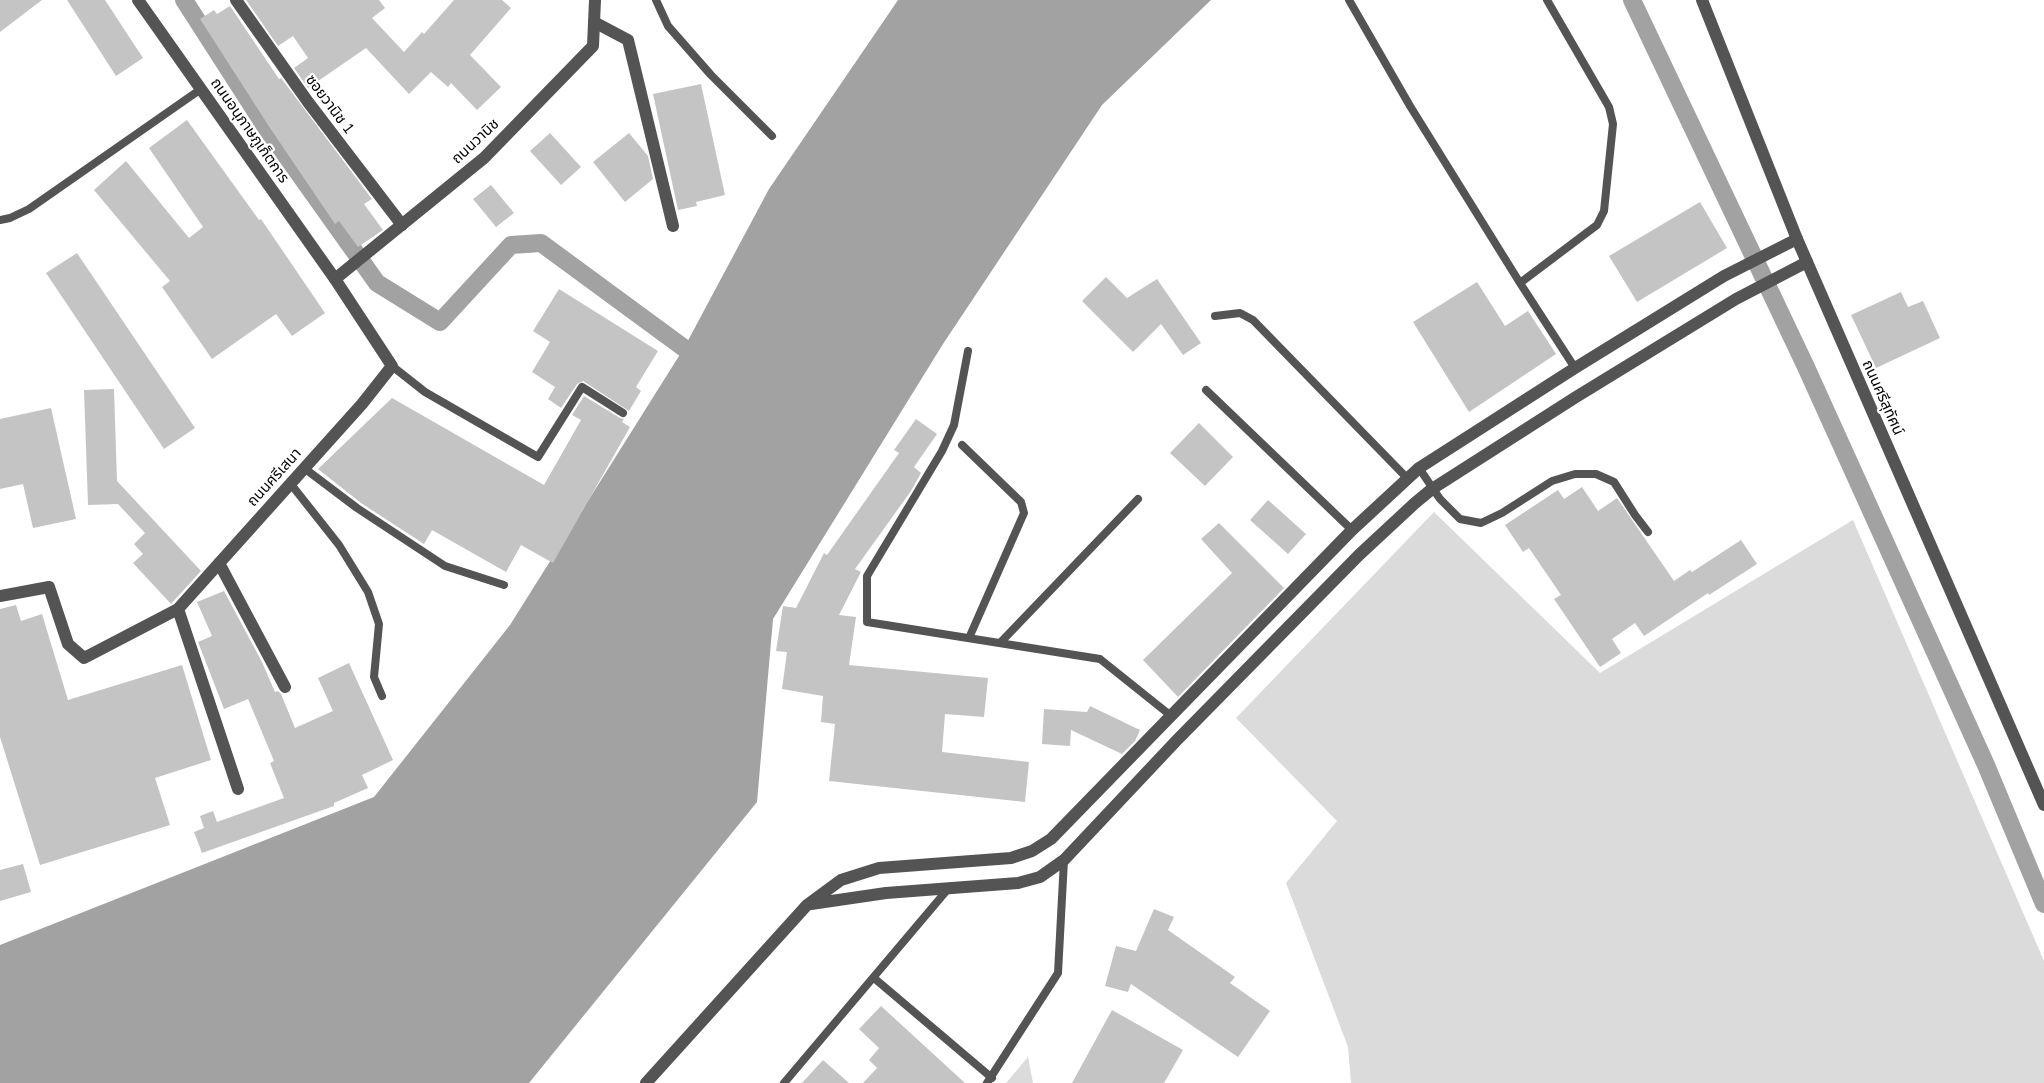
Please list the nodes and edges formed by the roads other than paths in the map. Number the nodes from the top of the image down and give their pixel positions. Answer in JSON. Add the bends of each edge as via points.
{"nodes":[{"id":1,"x":138,"y":0,"type":"edge"},
{"id":2,"x":236,"y":0,"type":"edge"},
{"id":3,"x":595,"y":0,"type":"edge"},
{"id":4,"x":656,"y":0,"type":"edge"},
{"id":5,"x":1349,"y":0,"type":"edge"},
{"id":6,"x":1547,"y":0,"type":"edge"},
{"id":7,"x":1702,"y":0,"type":"edge"},
{"id":8,"x":594,"y":22,"type":"junction"},
{"id":9,"x":201,"y":89,"type":"junction"},
{"id":10,"x":772,"y":136,"type":"dead end"},
{"id":11,"x":0,"y":220,"type":"edge"},
{"id":12,"x":402,"y":225,"type":"junction"},
{"id":13,"x":673,"y":226,"type":"dead end"},
{"id":14,"x":1797,"y":239,"type":"junction"},
{"id":15,"x":1807,"y":262,"type":"junction"},
{"id":16,"x":335,"y":279,"type":"junction"},
{"id":17,"x":1520,"y":283,"type":"junction"},
{"id":18,"x":1215,"y":316,"type":"dead end"},
{"id":19,"x":968,"y":351,"type":"dead end"},
{"id":20,"x":392,"y":366,"type":"junction"},
{"id":21,"x":1575,"y":368,"type":"junction"},
{"id":22,"x":1206,"y":390,"type":"dead end"},
{"id":23,"x":623,"y":412,"type":"dead end"},
{"id":24,"x":962,"y":445,"type":"dead end"},
{"id":25,"x":304,"y":468,"type":"junction"},
{"id":26,"x":1419,"y":468,"type":"junction"},
{"id":27,"x":1407,"y":478,"type":"junction"},
{"id":28,"x":290,"y":483,"type":"junction"},
{"id":29,"x":1432,"y":489,"type":"junction"},
{"id":30,"x":1138,"y":499,"type":"dead end"},
{"id":31,"x":1352,"y":530,"type":"junction"},
{"id":32,"x":1648,"y":532,"type":"dead end"},
{"id":33,"x":219,"y":563,"type":"junction"},
{"id":34,"x":504,"y":585,"type":"dead end"},
{"id":35,"x":0,"y":596,"type":"edge"},
{"id":36,"x":178,"y":609,"type":"junction"},
{"id":37,"x":969,"y":638,"type":"junction"},
{"id":38,"x":1000,"y":643,"type":"junction"},
{"id":39,"x":285,"y":687,"type":"dead end"},
{"id":40,"x":382,"y":696,"type":"dead end"},
{"id":41,"x":1170,"y":715,"type":"junction"},
{"id":42,"x":238,"y":789,"type":"dead end"},
{"id":43,"x":2044,"y":805,"type":"edge"},
{"id":44,"x":1064,"y":860,"type":"junction"},
{"id":45,"x":948,"y":889,"type":"junction"},
{"id":46,"x":807,"y":905,"type":"junction"},
{"id":47,"x":874,"y":978,"type":"junction"},
{"id":48,"x":989,"y":1080,"type":"edge"},
{"id":49,"x":646,"y":1083,"type":"edge"},
{"id":50,"x":784,"y":1083,"type":"edge"}],
"edges":[{"from":1,"to":9,"type":"street","name":"ถนนอนุภาษภูเก็ตการ"},
{"from":2,"to":12,"type":"street","name":"ซอยวานิช 1"},
{"from":3,"to":8,"type":"street","name":"ถนนวานิช"},
{"from":4,"to":10,"type":"lane","via":[[668,26]]},
{"from":5,"to":17,"type":"lane"},
{"from":6,"to":17,"type":"lane","via":[[1609,107],[1613,124],[1604,211],[1597,225]]},
{"from":7,"to":14,"type":"street","name":"ถนนศรีสุทัศน์"},
{"from":8,"to":12,"type":"street","name":"ถนนวานิช","via":[[593,46],[484,159]]},
{"from":8,"to":13,"type":"street","via":[[628,40]]},
{"from":9,"to":11,"type":"lane","via":[[29,209]]},
{"from":9,"to":16,"type":"street","name":"ถนนอนุภาษภูเก็ตการ"},
{"from":12,"to":16,"type":"street","name":"ถนนวานิช"},
{"from":14,"to":15,"type":"street","name":"ถนนศรีสุทัศน์"},
{"from":14,"to":21,"type":"street","via":[[1724,276]]},
{"from":15,"to":29,"type":"street","via":[[1736,299]]},
{"from":15,"to":43,"type":"street","name":"ถนนศรีสุทัศน์"},
{"from":16,"to":20,"type":"street","name":"ถนนอนุภาษภูเก็ตการ"},
{"from":17,"to":21,"type":"lane"},
{"from":18,"to":27,"type":"lane","via":[[1240,313],[1253,320]]},
{"from":19,"to":37,"type":"lane","via":[[954,425],[867,576],[867,622]]},
{"from":20,"to":23,"type":"lane","via":[[425,392],[538,457],[582,387]]},
{"from":20,"to":25,"type":"street","name":"ถนนศรีเสนา"},
{"from":21,"to":26,"type":"street"},
{"from":22,"to":31,"type":"lane"},
{"from":24,"to":37,"type":"lane","via":[[1021,501],[1024,513]]},
{"from":25,"to":28,"type":"street","name":"ถนนศรีเสนา"},
{"from":25,"to":34,"type":"lane","via":[[445,566]]},
{"from":26,"to":27,"type":"street"},
{"from":26,"to":29,"type":"lane"},
{"from":27,"to":31,"type":"street"},
{"from":28,"to":33,"type":"street","name":"ถนนศรีเสนา"},
{"from":28,"to":40,"type":"lane","via":[[339,545],[368,592],[379,624],[374,677]]},
{"from":29,"to":32,"type":"lane","via":[[1460,519],[1481,523],[1552,481],[1575,474],[1596,474],[1614,482]]},
{"from":29,"to":44,"type":"street","via":[[1359,555]]},
{"from":30,"to":38,"type":"lane"},
{"from":31,"to":41,"type":"street"},
{"from":33,"to":36,"type":"street","name":"ถนนศรีเสนา"},
{"from":33,"to":39,"type":"street"},
{"from":35,"to":36,"type":"street","via":[[49,586],[68,644],[84,658]]},
{"from":36,"to":42,"type":"street"},
{"from":37,"to":38,"type":"lane"},
{"from":38,"to":41,"type":"lane","via":[[1100,659]]},
{"from":41,"to":46,"type":"street","via":[[1051,839],[1032,852],[1011,858],[879,868],[841,880]]},
{"from":44,"to":45,"type":"street","via":[[1040,877],[1018,883]]},
{"from":44,"to":48,"type":"lane","via":[[1058,973]]},
{"from":45,"to":46,"type":"street","via":[[886,893]]},
{"from":45,"to":47,"type":"lane"},
{"from":46,"to":49,"type":"street"},
{"from":47,"to":48,"type":"lane"},
{"from":47,"to":50,"type":"lane"}]}
